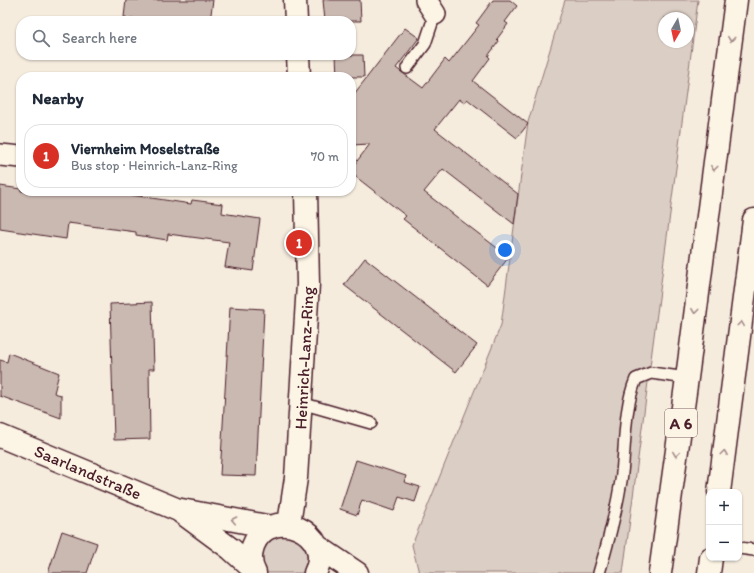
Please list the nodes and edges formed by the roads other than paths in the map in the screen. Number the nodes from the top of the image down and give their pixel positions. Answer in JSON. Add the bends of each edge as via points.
{"nodes":[{"id":1,"x":295,"y":0,"type":"edge"},
{"id":2,"x":736,"y":0,"type":"edge"},
{"id":3,"x":430,"y":7,"type":"edge"},
{"id":4,"x":296,"y":16,"type":"edge"},
{"id":5,"x":298,"y":60,"type":"edge"},
{"id":6,"x":407,"y":68,"type":"dead end"},
{"id":7,"x":300,"y":72,"type":"edge"},
{"id":8,"x":0,"y":155,"type":"edge"},
{"id":9,"x":16,"y":157,"type":"edge"},
{"id":10,"x":302,"y":196,"type":"edge"},
{"id":11,"x":754,"y":220,"type":"edge"},
{"id":12,"x":687,"y":378,"type":"junction"},
{"id":13,"x":301,"y":402,"type":"junction"},
{"id":14,"x":371,"y":423,"type":"dead end"},
{"id":15,"x":0,"y":436,"type":"edge"},
{"id":16,"x":719,"y":489,"type":"edge"},
{"id":17,"x":176,"y":509,"type":"junction"},
{"id":18,"x":280,"y":526,"type":"junction"},
{"id":19,"x":317,"y":546,"type":"junction"},
{"id":20,"x":742,"y":548,"type":"edge"},
{"id":21,"x":754,"y":550,"type":"edge"},
{"id":22,"x":711,"y":561,"type":"edge"},
{"id":23,"x":253,"y":570,"type":"edge"},
{"id":24,"x":315,"y":573,"type":"edge"},
{"id":25,"x":357,"y":573,"type":"edge"},
{"id":26,"x":599,"y":573,"type":"edge"},
{"id":27,"x":660,"y":573,"type":"edge"},
{"id":28,"x":709,"y":573,"type":"edge"}],
"edges":[{"from":1,"to":4,"type":"main road"},
{"from":2,"to":12,"type":"main road","number":"A 6","one_way":true},
{"from":3,"to":6,"type":"lane","via":[[425,44]]},
{"from":5,"to":7,"type":"main road"},
{"from":8,"to":9,"type":"street"},
{"from":10,"to":13,"type":"main road","name":"Heinrich-Lanz-Ring","via":[[308,284]]},
{"from":16,"to":11,"type":"main road","one_way":true},
{"from":12,"to":26,"type":"lane","via":[[651,373],[636,379],[630,394],[621,481],[609,540]]},
{"from":12,"to":27,"type":"main road","number":"A 6","one_way":true},
{"from":13,"to":14,"type":"lane"},
{"from":13,"to":18,"type":"main road","name":"Heinrich-Lanz-Ring","via":[[296,478]]},
{"from":15,"to":17,"type":"main road","name":"Saarlandstraße"},
{"from":18,"to":17,"type":"main road","name":"Saarlandstraße","one_way":true},
{"from":17,"to":23,"type":"main road","name":"Saarlandstraße","via":[[231,549]]},
{"from":18,"to":19,"type":"main road","name":"Saarlandstraße","via":[[298,527],[312,538]]},
{"from":18,"to":23,"type":"main road","via":[[265,531],[254,544],[251,560]]},
{"from":19,"to":24,"type":"main road","via":[[319,562]]},
{"from":19,"to":25,"type":"main road"},
{"from":20,"to":21,"type":"lane"},
{"from":22,"to":28,"type":"main road"}]}
